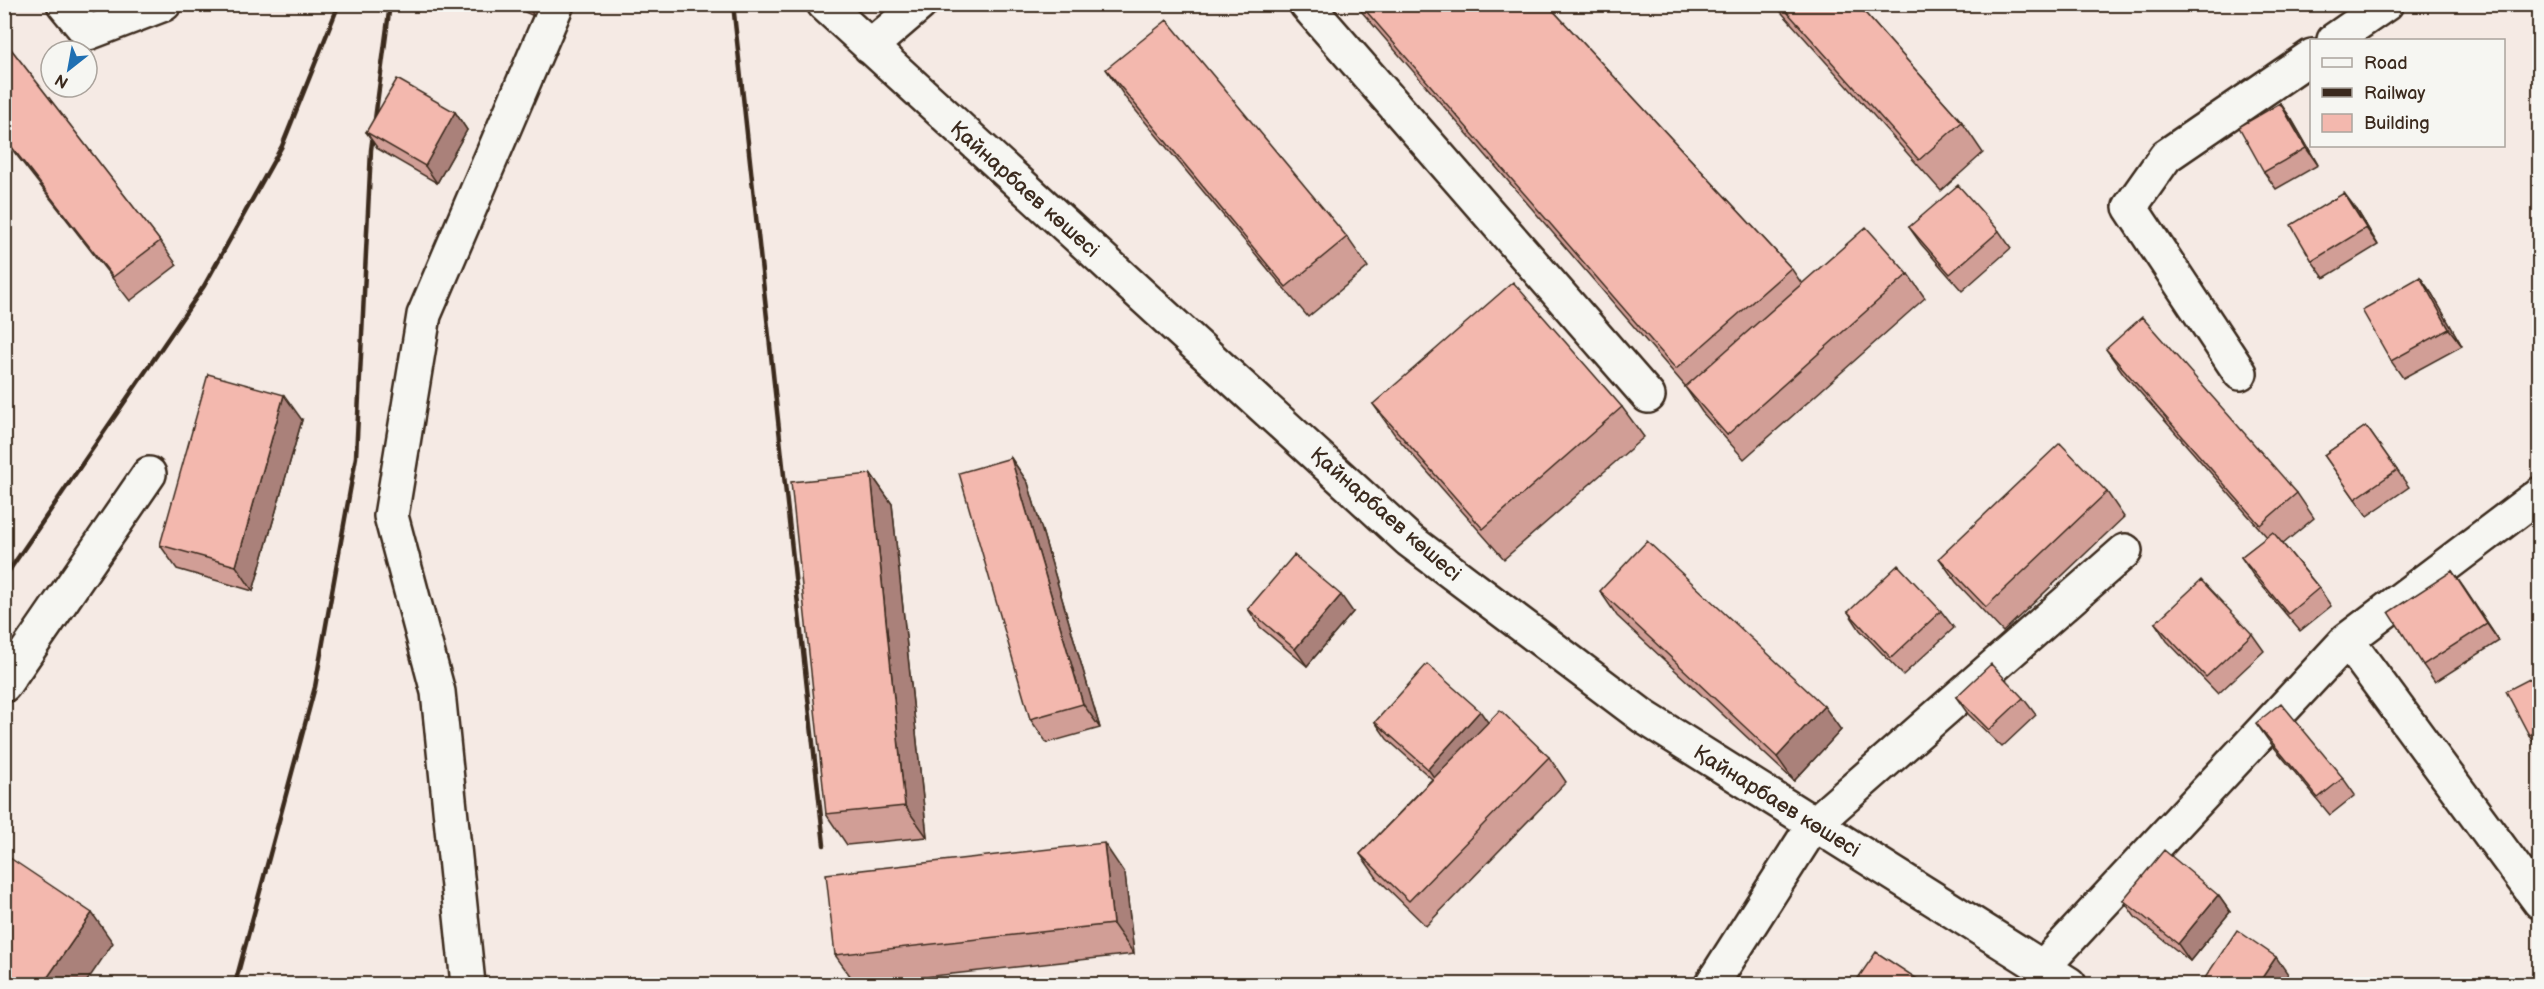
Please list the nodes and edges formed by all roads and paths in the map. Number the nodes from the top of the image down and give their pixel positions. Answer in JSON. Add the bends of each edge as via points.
{"nodes":[{"id":1,"x":64,"y":4,"type":"edge"},
{"id":2,"x":164,"y":4,"type":"edge"},
{"id":3,"x":557,"y":4,"type":"edge"},
{"id":4,"x":824,"y":4,"type":"edge"},
{"id":5,"x":920,"y":4,"type":"edge"},
{"id":6,"x":1306,"y":4,"type":"edge"},
{"id":7,"x":2386,"y":4,"type":"edge"},
{"id":8,"x":2335,"y":39,"type":"edge"},
{"id":9,"x":870,"y":47,"type":"junction"},
{"id":10,"x":2310,"y":57,"type":"edge"},
{"id":11,"x":2240,"y":373,"type":"dead end"},
{"id":12,"x":1648,"y":396,"type":"dead end"},
{"id":13,"x":149,"y":474,"type":"dead end"},
{"id":14,"x":2540,"y":494,"type":"edge"},
{"id":15,"x":2125,"y":551,"type":"dead end"},
{"id":16,"x":2347,"y":640,"type":"junction"},
{"id":17,"x":4,"y":685,"type":"edge"},
{"id":18,"x":1814,"y":824,"type":"junction"},
{"id":19,"x":2540,"y":902,"type":"edge"},
{"id":20,"x":2042,"y":968,"type":"junction"},
{"id":21,"x":468,"y":984,"type":"edge"},
{"id":22,"x":1712,"y":984,"type":"edge"},
{"id":23,"x":2069,"y":984,"type":"edge"}],
"edges":[{"from":1,"to":2,"type":"street","via":[[88,33]]},
{"from":3,"to":21,"type":"street","via":[[424,315],[391,516],[438,692]]},
{"from":4,"to":9,"type":"street","name":"Қайнарбаев көшесі"},
{"from":5,"to":9,"type":"street"},
{"from":6,"to":12,"type":"street"},
{"from":7,"to":8,"type":"street"},
{"from":9,"to":18,"type":"street","name":"Қайнарбаев көшесі","via":[[1409,540],[1644,717]]},
{"from":10,"to":11,"type":"street","via":[[2166,156],[2130,207]]},
{"from":13,"to":17,"type":"street"},
{"from":14,"to":16,"type":"street"},
{"from":15,"to":18,"type":"street"},
{"from":16,"to":19,"type":"street"},
{"from":16,"to":20,"type":"street"},
{"from":18,"to":20,"type":"street","name":"Қайнарбаев көшесі"},
{"from":18,"to":22,"type":"street"},
{"from":20,"to":23,"type":"street","name":"Қайнарбаев көшесі"}]}
